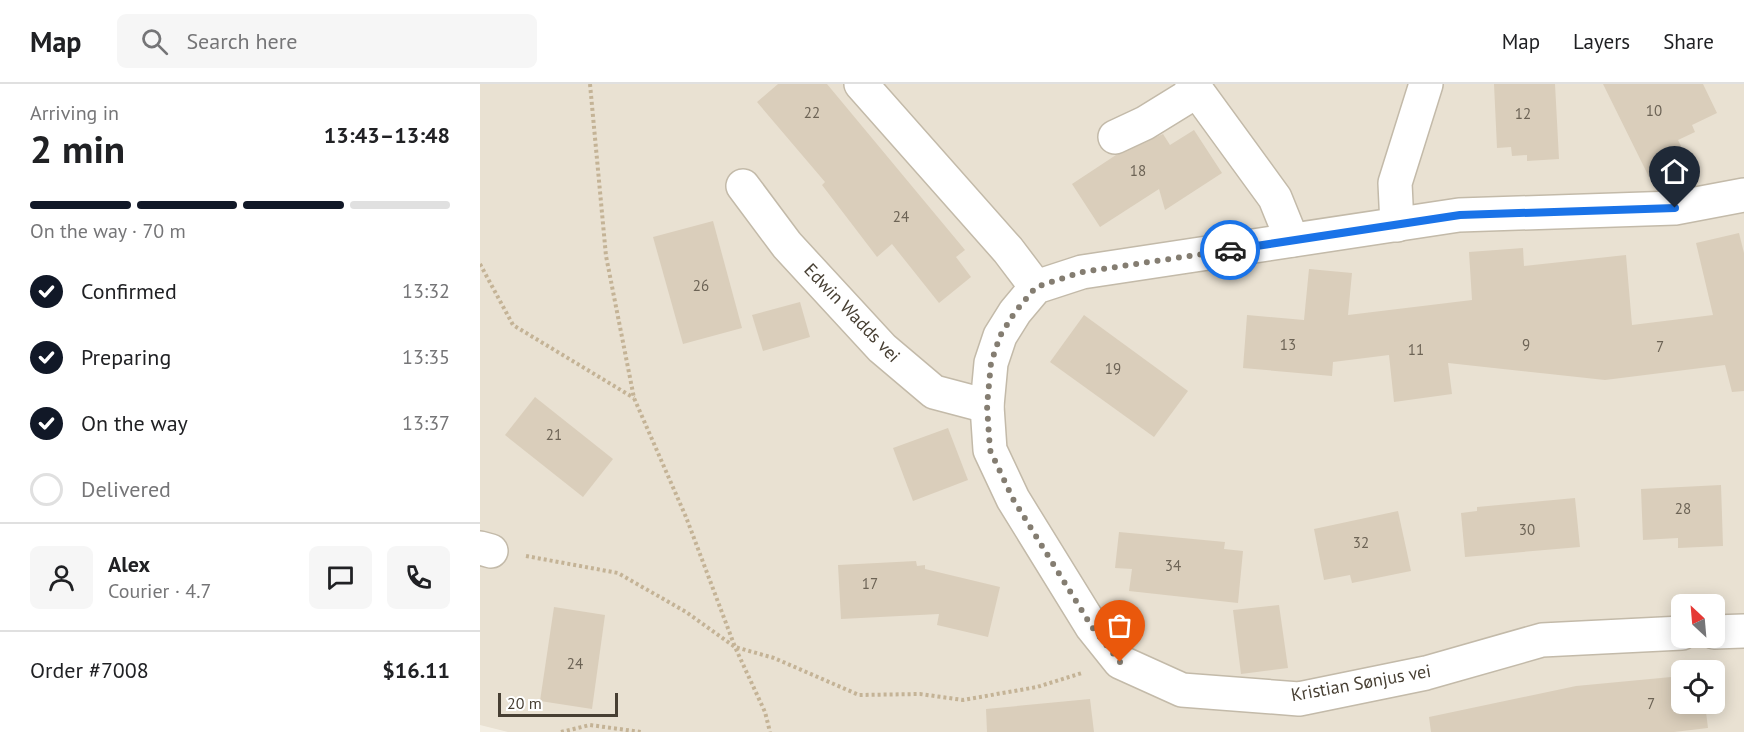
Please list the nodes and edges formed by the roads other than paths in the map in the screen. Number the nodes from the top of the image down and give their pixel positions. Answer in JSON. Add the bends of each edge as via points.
{"nodes":[{"id":1,"x":861,"y":84,"type":"edge"},
{"id":2,"x":1426,"y":84,"type":"edge"},
{"id":3,"x":1195,"y":87,"type":"edge"},
{"id":4,"x":1115,"y":137,"type":"dead end"},
{"id":5,"x":743,"y":186,"type":"dead end"},
{"id":6,"x":1744,"y":195,"type":"edge"},
{"id":7,"x":1397,"y":225,"type":"junction"},
{"id":8,"x":1292,"y":240,"type":"junction"},
{"id":9,"x":1036,"y":287,"type":"junction"},
{"id":10,"x":987,"y":406,"type":"junction"},
{"id":11,"x":1744,"y":631,"type":"edge"},
{"id":12,"x":1725,"y":632,"type":"edge"},
{"id":13,"x":1671,"y":634,"type":"edge"}],
"edges":[{"from":1,"to":9,"type":"street","via":[[1001,241]]},
{"from":2,"to":7,"type":"street","via":[[1395,183]]},
{"from":3,"to":4,"type":"street","via":[[1145,123]]},
{"from":3,"to":8,"type":"street","via":[[1275,198]]},
{"from":5,"to":10,"type":"street","name":"Edwin Wadds vei","via":[[787,244],[882,348],[934,392]]},
{"from":6,"to":7,"type":"street","via":[[1675,208],[1460,215]]},
{"from":7,"to":8,"type":"street"},
{"from":8,"to":9,"type":"street","via":[[1082,272]]},
{"from":9,"to":10,"type":"street","name":"Kristian Sønjus vei","via":[[1000,336],[991,363]]},
{"from":10,"to":13,"type":"street","name":"Kristian Sønjus vei","via":[[990,450],[1013,499],[1092,627],[1120,662],[1182,690],[1299,699],[1426,673],[1542,640]]},
{"from":11,"to":12,"type":"street"}]}
